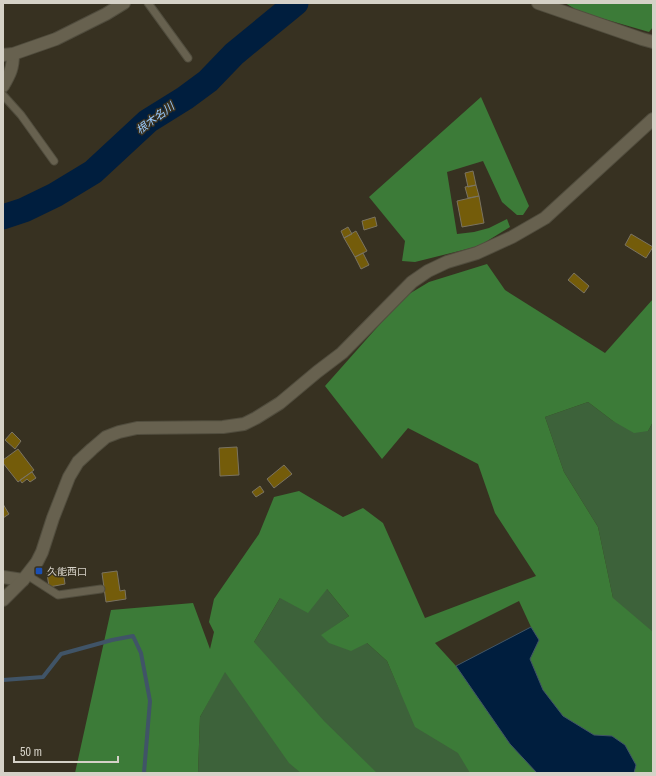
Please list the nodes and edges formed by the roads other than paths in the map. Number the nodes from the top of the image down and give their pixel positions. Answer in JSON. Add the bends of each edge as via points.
{"nodes":[{"id":1,"x":124,"y":3,"type":"edge"},
{"id":2,"x":148,"y":3,"type":"edge"},
{"id":3,"x":538,"y":3,"type":"edge"},
{"id":4,"x":653,"y":42,"type":"edge"},
{"id":5,"x":8,"y":55,"type":"edge"},
{"id":6,"x":188,"y":58,"type":"dead end"},
{"id":7,"x":3,"y":86,"type":"edge"},
{"id":8,"x":3,"y":95,"type":"edge"},
{"id":9,"x":653,"y":119,"type":"edge"},
{"id":10,"x":54,"y":161,"type":"dead end"},
{"id":11,"x":3,"y":577,"type":"edge"},
{"id":12,"x":25,"y":577,"type":"junction"},
{"id":13,"x":101,"y":589,"type":"dead end"},
{"id":14,"x":3,"y":600,"type":"edge"}],
"edges":[{"from":1,"to":5,"type":"street","via":[[56,39]]},
{"from":2,"to":6,"type":"lane"},
{"from":3,"to":4,"type":"street"},
{"from":5,"to":7,"type":"street","via":[[13,63],[10,75]]},
{"from":8,"to":10,"type":"lane","via":[[21,115]]},
{"from":9,"to":12,"type":"street","via":[[545,218],[477,253],[428,271],[412,282],[342,354],[280,404],[256,418],[244,424],[223,427],[137,428],[106,437],[78,462],[69,477],[42,552]]},
{"from":11,"to":12,"type":"street"},
{"from":12,"to":13,"type":"lane","via":[[58,595]]},
{"from":12,"to":14,"type":"street"}]}
